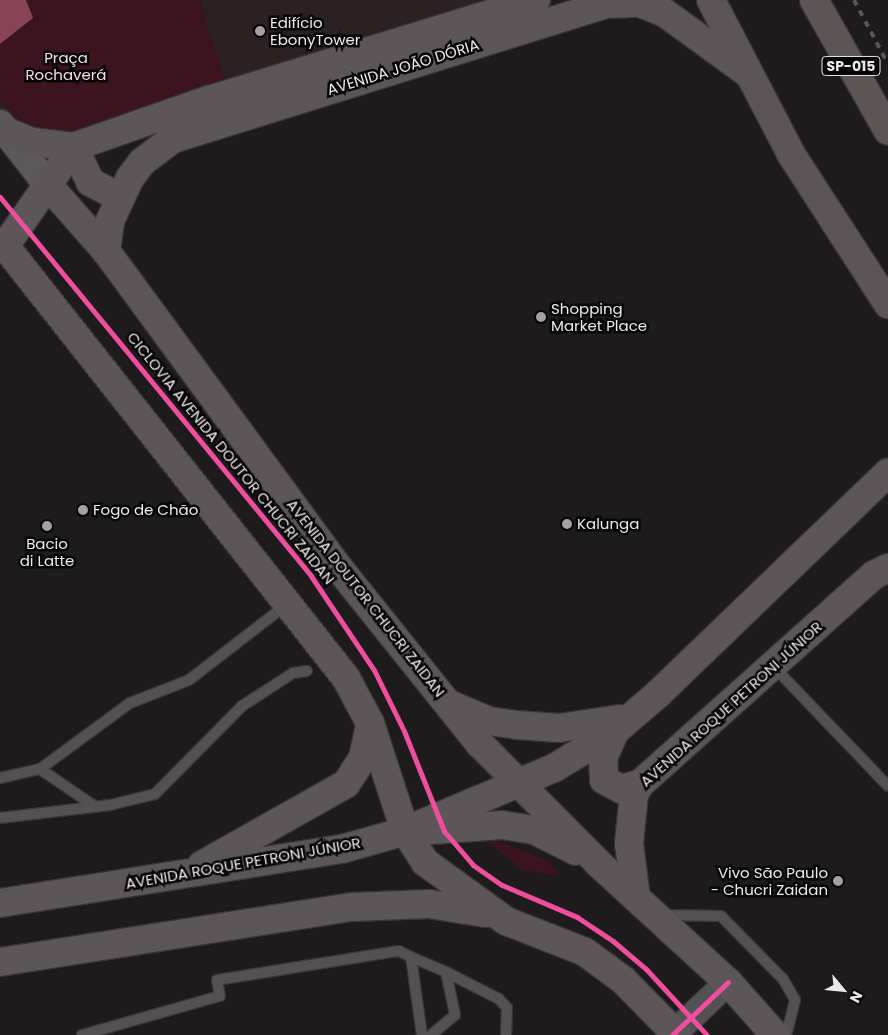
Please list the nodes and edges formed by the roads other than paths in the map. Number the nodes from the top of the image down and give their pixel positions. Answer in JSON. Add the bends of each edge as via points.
{"nodes":[{"id":1,"x":536,"y":0,"type":"edge"},
{"id":2,"x":711,"y":0,"type":"edge"},
{"id":3,"x":814,"y":0,"type":"edge"},
{"id":4,"x":749,"y":74,"type":"junction"},
{"id":5,"x":3,"y":127,"type":"edge"},
{"id":6,"x":888,"y":131,"type":"edge"},
{"id":7,"x":74,"y":147,"type":"junction"},
{"id":8,"x":48,"y":185,"type":"junction"},
{"id":9,"x":120,"y":197,"type":"junction"},
{"id":10,"x":2,"y":242,"type":"edge"},
{"id":11,"x":106,"y":251,"type":"junction"},
{"id":12,"x":888,"y":304,"type":"edge"},
{"id":13,"x":888,"y":473,"type":"edge"},
{"id":14,"x":888,"y":568,"type":"edge"},
{"id":15,"x":287,"y":605,"type":"junction"},
{"id":16,"x":772,"y":665,"type":"junction"},
{"id":17,"x":307,"y":671,"type":"dead end"},
{"id":18,"x":447,"y":703,"type":"junction"},
{"id":19,"x":370,"y":722,"type":"junction"},
{"id":20,"x":623,"y":724,"type":"junction"},
{"id":21,"x":40,"y":770,"type":"junction"},
{"id":22,"x":0,"y":778,"type":"edge"},
{"id":23,"x":520,"y":783,"type":"junction"},
{"id":24,"x":640,"y":784,"type":"junction"},
{"id":25,"x":888,"y":786,"type":"edge"},
{"id":26,"x":94,"y":806,"type":"junction"},
{"id":27,"x":0,"y":818,"type":"edge"},
{"id":28,"x":406,"y":831,"type":"junction"},
{"id":29,"x":599,"y":864,"type":"junction"},
{"id":30,"x":185,"y":873,"type":"junction"},
{"id":31,"x":0,"y":903,"type":"edge"},
{"id":32,"x":646,"y":906,"type":"junction"},
{"id":33,"x":506,"y":920,"type":"junction"},
{"id":34,"x":411,"y":957,"type":"junction"},
{"id":35,"x":0,"y":962,"type":"edge"},
{"id":36,"x":446,"y":972,"type":"junction"},
{"id":37,"x":728,"y":982,"type":"junction"},
{"id":38,"x":675,"y":1034,"type":"edge"},
{"id":39,"x":82,"y":1035,"type":"edge"},
{"id":40,"x":422,"y":1035,"type":"edge"},
{"id":41,"x":431,"y":1035,"type":"edge"},
{"id":42,"x":506,"y":1035,"type":"edge"},
{"id":43,"x":775,"y":1035,"type":"edge"},
{"id":44,"x":786,"y":1035,"type":"edge"}],
"edges":[{"from":1,"to":7,"type":"main road","name":"AVENIDA JOÃO DÓRIA","via":[[208,100]]},
{"from":2,"to":4,"type":"highway"},
{"from":3,"to":6,"type":"highway","number":"SP-015"},
{"from":4,"to":9,"type":"main road","name":"AVENIDA JOÃO DÓRIA","via":[[658,9],[628,1],[606,4],[174,139],[142,162]]},
{"from":4,"to":12,"type":"highway","via":[[791,154]]},
{"from":5,"to":7,"type":"main road","via":[[32,142]]},
{"from":5,"to":8,"type":"main road","name":"AVENIDA DOUTOR CHUCRI ZAIDAN"},
{"from":7,"to":8,"type":"main road"},
{"from":7,"to":9,"type":"main road","via":[[90,182]]},
{"from":8,"to":10,"type":"main road"},
{"from":8,"to":11,"type":"main road","name":"AVENIDA DOUTOR CHUCRI ZAIDAN"},
{"from":9,"to":11,"type":"main road","name":"AVENIDA JOÃO DÓRIA","via":[[110,221]]},
{"from":10,"to":15,"type":"main road"},
{"from":11,"to":18,"type":"main road","name":"AVENIDA DOUTOR CHUCRI ZAIDAN","via":[[338,567]]},
{"from":13,"to":20,"type":"main road","name":"AVENIDA ROQUE PETRONI JÚNIOR"},
{"from":14,"to":16,"type":"main road","name":"AVENIDA ROQUE PETRONI JÚNIOR","via":[[874,575]]},
{"from":15,"to":19,"type":"main road","via":[[346,678]]},
{"from":15,"to":21,"type":"lane","via":[[189,680],[130,703]]},
{"from":16,"to":24,"type":"main road","name":"AVENIDA ROQUE PETRONI JÚNIOR"},
{"from":16,"to":25,"type":"lane"},
{"from":17,"to":26,"type":"lane","via":[[293,673],[242,706],[155,794]]},
{"from":18,"to":20,"type":"main road","via":[[489,721],[516,726],[559,728]]},
{"from":18,"to":23,"type":"main road","name":"AVENIDA DOUTOR CHUCRI ZAIDAN"},
{"from":19,"to":28,"type":"main road"},
{"from":19,"to":30,"type":"main road","via":[[364,758],[346,784]]},
{"from":20,"to":23,"type":"main road","name":"AVENIDA ROQUE PETRONI JÚNIOR"},
{"from":20,"to":24,"type":"main road","via":[[603,758],[604,780],[621,789]]},
{"from":21,"to":22,"type":"lane"},
{"from":21,"to":26,"type":"lane"},
{"from":23,"to":28,"type":"main road","name":"AVENIDA ROQUE PETRONI JÚNIOR"},
{"from":23,"to":29,"type":"main road","name":"AVENIDA DOUTOR CHUCRI ZAIDAN"},
{"from":24,"to":32,"type":"main road","name":"AVENIDA ROQUE PETRONI JÚNIOR","via":[[634,794],[629,843]]},
{"from":26,"to":27,"type":"lane"},
{"from":28,"to":29,"type":"main road","via":[[502,825],[534,830]]},
{"from":28,"to":30,"type":"main road","name":"AVENIDA ROQUE PETRONI JÚNIOR","via":[[342,849]]},
{"from":28,"to":33,"type":"main road","via":[[425,862]]},
{"from":29,"to":32,"type":"main road","name":"AVENIDA DOUTOR CHUCRI ZAIDAN"},
{"from":30,"to":31,"type":"main road","name":"AVENIDA ROQUE PETRONI JÚNIOR"},
{"from":32,"to":37,"type":"main road","name":"AVENIDA DOUTOR CHUCRI ZAIDAN"},
{"from":32,"to":44,"type":"lane","via":[[721,916],[783,979],[795,1000]]},
{"from":33,"to":35,"type":"main road","via":[[453,906],[353,907]]},
{"from":33,"to":38,"type":"main road","via":[[585,952],[623,980]]},
{"from":34,"to":36,"type":"lane"},
{"from":34,"to":39,"type":"lane","via":[[399,951],[217,980],[220,996]]},
{"from":34,"to":40,"type":"lane"},
{"from":36,"to":41,"type":"lane","via":[[455,1015]]},
{"from":36,"to":42,"type":"lane","via":[[499,999],[507,1008]]},
{"from":37,"to":38,"type":"street"},
{"from":37,"to":43,"type":"main road","name":"AVENIDA DOUTOR CHUCRI ZAIDAN"}]}
